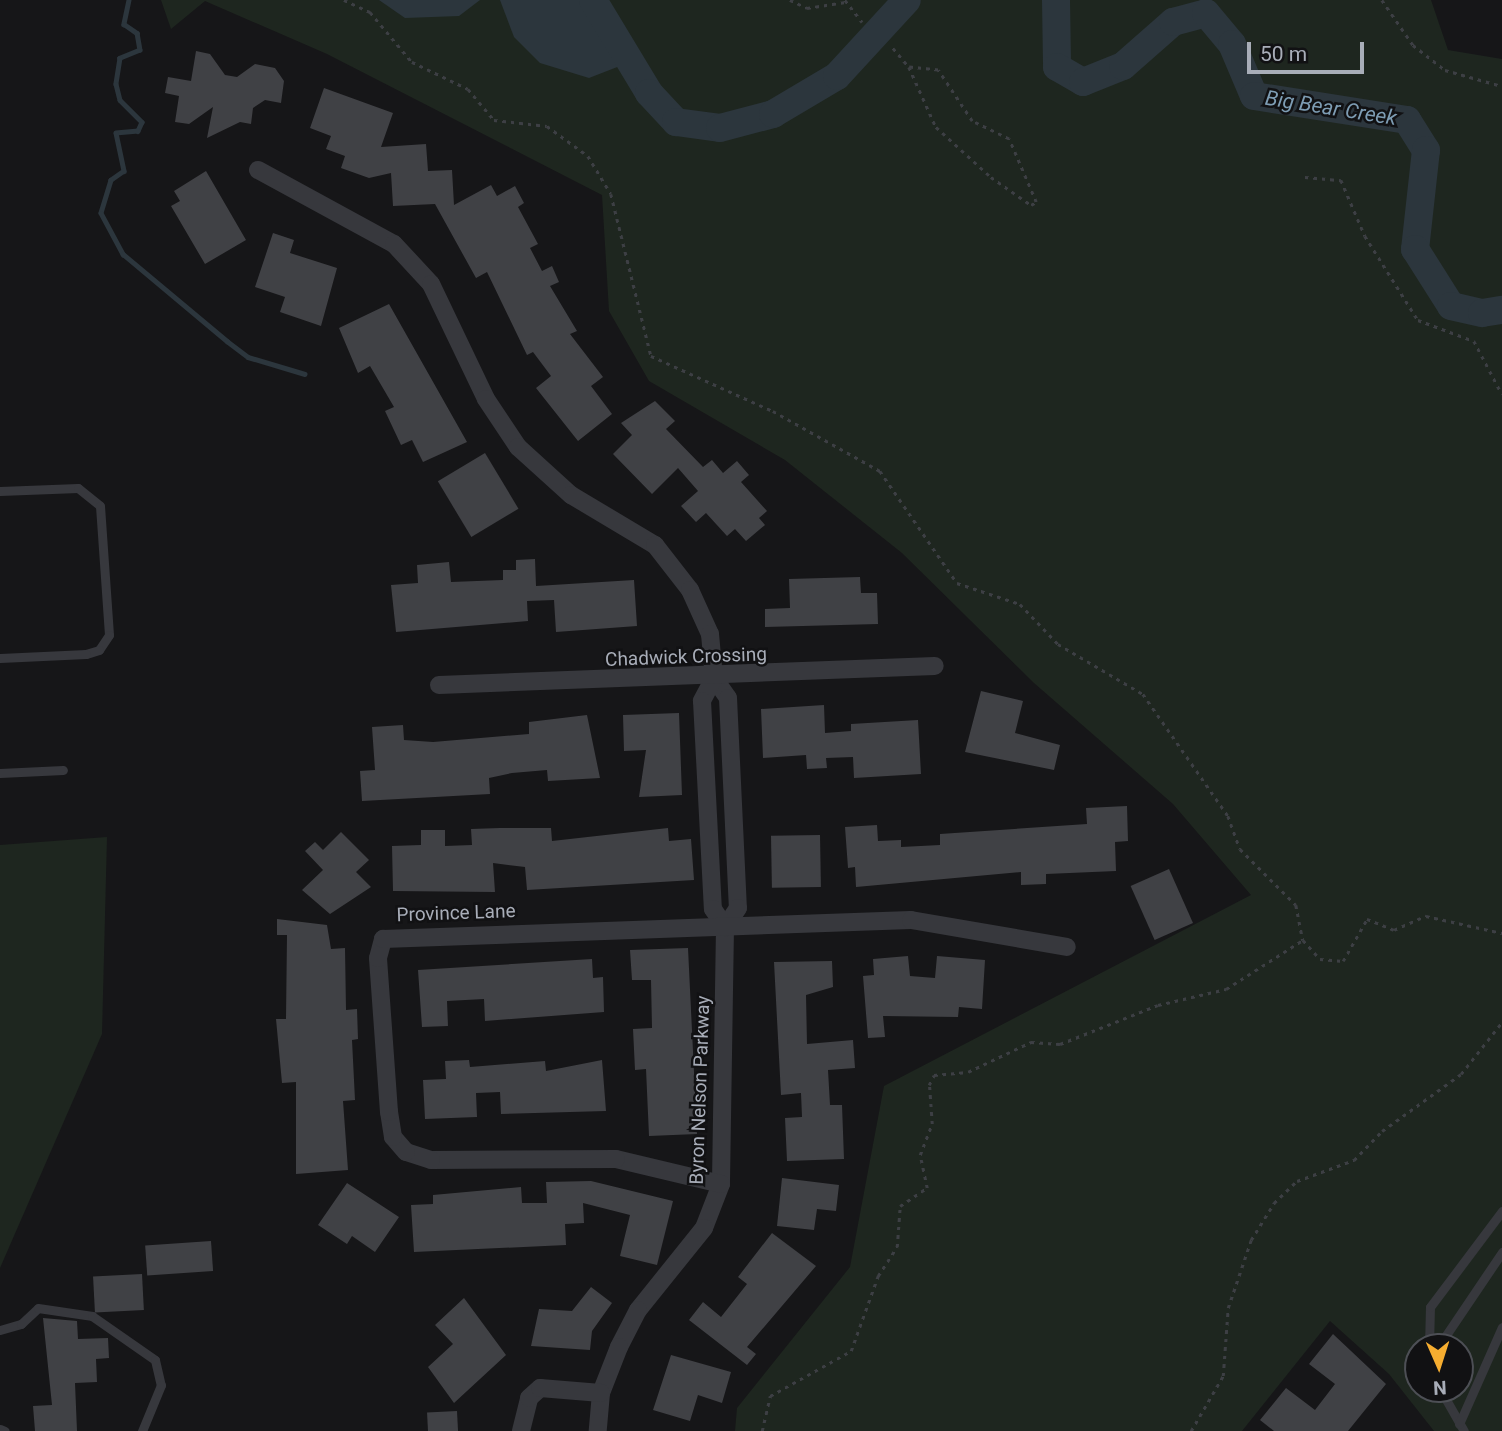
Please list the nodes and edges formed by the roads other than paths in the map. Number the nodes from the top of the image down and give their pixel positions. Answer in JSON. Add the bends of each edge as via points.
{"nodes":[{"id":1,"x":258,"y":170,"type":"dead end"},
{"id":2,"x":0,"y":491,"type":"edge"},
{"id":3,"x":0,"y":658,"type":"edge"},
{"id":4,"x":935,"y":666,"type":"dead end"},
{"id":5,"x":714,"y":678,"type":"junction"},
{"id":6,"x":439,"y":685,"type":"dead end"},
{"id":7,"x":63,"y":770,"type":"dead end"},
{"id":8,"x":0,"y":773,"type":"edge"},
{"id":9,"x":733,"y":803,"type":"junction"},
{"id":10,"x":708,"y":806,"type":"junction"},
{"id":11,"x":725,"y":927,"type":"junction"},
{"id":12,"x":1067,"y":947,"type":"dead end"},
{"id":13,"x":721,"y":1184,"type":"junction"},
{"id":14,"x":1502,"y":1211,"type":"edge"},
{"id":15,"x":1502,"y":1252,"type":"edge"},
{"id":16,"x":1502,"y":1326,"type":"edge"},
{"id":17,"x":0,"y":1330,"type":"edge"},
{"id":18,"x":1429,"y":1333,"type":"edge"},
{"id":19,"x":1447,"y":1333,"type":"edge"},
{"id":20,"x":601,"y":1392,"type":"junction"},
{"id":21,"x":1448,"y":1403,"type":"edge"},
{"id":22,"x":1462,"y":1427,"type":"edge"},
{"id":23,"x":0,"y":1429,"type":"edge"},
{"id":24,"x":5,"y":1431,"type":"edge"},
{"id":25,"x":142,"y":1431,"type":"edge"},
{"id":26,"x":521,"y":1431,"type":"edge"},
{"id":27,"x":598,"y":1431,"type":"edge"}],
"edges":[{"from":1,"to":5,"type":"street","name":"Byron Nelson Parkway","via":[[404,254],[431,284],[486,400],[518,447],[571,495],[655,545],[690,590],[710,634]]},
{"from":2,"to":3,"type":"lane","via":[[78,488],[100,506],[109,635],[99,650],[86,654]]},
{"from":4,"to":5,"type":"street","name":"Chadwick Crossing"},
{"from":5,"to":6,"type":"street","name":"Chadwick Crossing"},
{"from":5,"to":9,"type":"street","name":"Byron Nelson Parkway","via":[[728,698]]},
{"from":5,"to":10,"type":"street","name":"Byron Nelson Parkway","via":[[702,701]]},
{"from":7,"to":8,"type":"lane"},
{"from":9,"to":10,"type":"street"},
{"from":9,"to":11,"type":"street","name":"Byron Nelson Parkway","via":[[738,908]]},
{"from":10,"to":11,"type":"street","name":"Byron Nelson Parkway","via":[[713,909]]},
{"from":11,"to":12,"type":"street","name":"Province Lane","via":[[911,920]]},
{"from":11,"to":13,"type":"street","name":"Byron Nelson Parkway"},
{"from":11,"to":13,"type":"street","name":"Province Lane","via":[[396,935],[383,939],[379,958],[389,1112],[393,1137],[406,1152],[431,1160],[616,1158]]},
{"from":13,"to":20,"type":"street","name":"Byron Nelson Parkway","via":[[704,1228],[638,1310]]},
{"from":14,"to":18,"type":"lane","via":[[1430,1307]]},
{"from":15,"to":19,"type":"lane"},
{"from":16,"to":22,"type":"lane"},
{"from":17,"to":25,"type":"lane","via":[[21,1324],[38,1308],[92,1316],[155,1360],[161,1385]]},
{"from":20,"to":26,"type":"street","via":[[540,1388],[529,1398]]},
{"from":20,"to":27,"type":"street","name":"Byron Nelson Parkway"},
{"from":21,"to":22,"type":"lane"},
{"from":23,"to":24,"type":"lane"}]}
